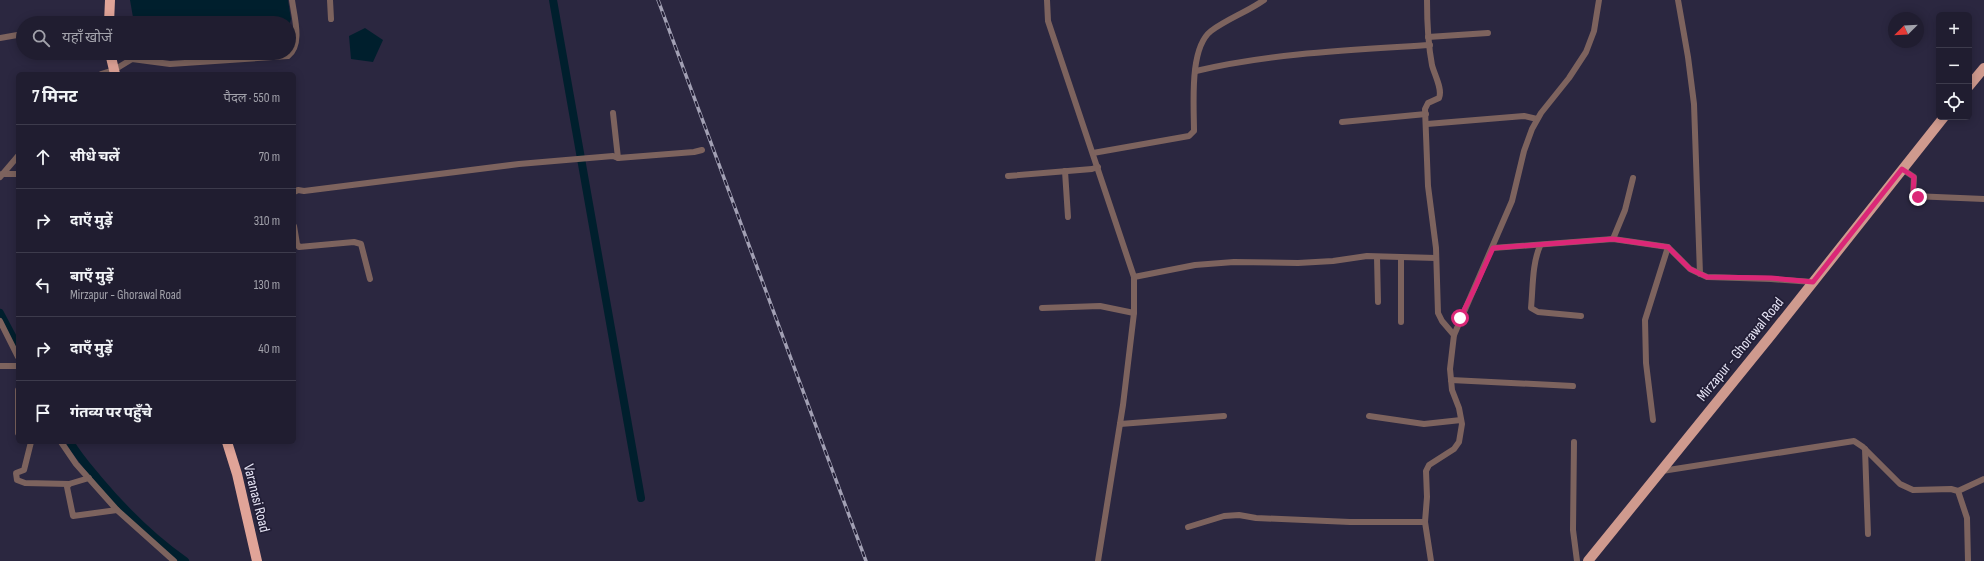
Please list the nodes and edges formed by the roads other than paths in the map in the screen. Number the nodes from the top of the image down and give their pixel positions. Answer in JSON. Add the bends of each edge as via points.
{"nodes":[{"id":1,"x":110,"y":0,"type":"edge"},
{"id":2,"x":292,"y":0,"type":"edge"},
{"id":3,"x":330,"y":0,"type":"edge"},
{"id":4,"x":1047,"y":0,"type":"edge"},
{"id":5,"x":1264,"y":0,"type":"edge"},
{"id":6,"x":1427,"y":0,"type":"edge"},
{"id":7,"x":1599,"y":0,"type":"edge"},
{"id":8,"x":1678,"y":0,"type":"edge"},
{"id":9,"x":110,"y":16,"type":"edge"},
{"id":10,"x":294,"y":16,"type":"edge"},
{"id":11,"x":331,"y":19,"type":"dead end"},
{"id":12,"x":1488,"y":33,"type":"dead end"},
{"id":13,"x":16,"y":35,"type":"edge"},
{"id":14,"x":1428,"y":37,"type":"junction"},
{"id":15,"x":0,"y":38,"type":"edge"},
{"id":16,"x":1430,"y":45,"type":"junction"},
{"id":17,"x":111,"y":60,"type":"edge"},
{"id":18,"x":131,"y":60,"type":"edge"},
{"id":19,"x":140,"y":60,"type":"edge"},
{"id":20,"x":229,"y":60,"type":"edge"},
{"id":21,"x":1984,"y":68,"type":"edge"},
{"id":22,"x":1196,"y":71,"type":"junction"},
{"id":23,"x":114,"y":72,"type":"edge"},
{"id":24,"x":1971,"y":84,"type":"edge"},
{"id":25,"x":613,"y":112,"type":"dead end"},
{"id":26,"x":1426,"y":114,"type":"junction"},
{"id":27,"x":1537,"y":119,"type":"junction"},
{"id":28,"x":1942,"y":120,"type":"edge"},
{"id":29,"x":1342,"y":122,"type":"dead end"},
{"id":30,"x":1426,"y":124,"type":"junction"},
{"id":31,"x":702,"y":150,"type":"dead end"},
{"id":32,"x":1093,"y":153,"type":"junction"},
{"id":33,"x":16,"y":158,"type":"edge"},
{"id":34,"x":618,"y":158,"type":"junction"},
{"id":35,"x":1095,"y":168,"type":"junction"},
{"id":36,"x":1902,"y":169,"type":"junction"},
{"id":37,"x":1065,"y":171,"type":"junction"},
{"id":38,"x":16,"y":174,"type":"edge"},
{"id":39,"x":1,"y":175,"type":"edge"},
{"id":40,"x":1008,"y":176,"type":"dead end"},
{"id":41,"x":1633,"y":178,"type":"dead end"},
{"id":42,"x":296,"y":191,"type":"edge"},
{"id":43,"x":1984,"y":199,"type":"edge"},
{"id":44,"x":1068,"y":217,"type":"dead end"},
{"id":45,"x":296,"y":238,"type":"edge"},
{"id":46,"x":1613,"y":239,"type":"junction"},
{"id":47,"x":1540,"y":246,"type":"junction"},
{"id":48,"x":1668,"y":247,"type":"junction"},
{"id":49,"x":1493,"y":248,"type":"junction"},
{"id":50,"x":1377,"y":257,"type":"junction"},
{"id":51,"x":1402,"y":258,"type":"junction"},
{"id":52,"x":1436,"y":258,"type":"junction"},
{"id":53,"x":1700,"y":274,"type":"junction"},
{"id":54,"x":1134,"y":277,"type":"junction"},
{"id":55,"x":370,"y":279,"type":"dead end"},
{"id":56,"x":1813,"y":282,"type":"junction"},
{"id":57,"x":1378,"y":302,"type":"dead end"},
{"id":58,"x":1042,"y":308,"type":"dead end"},
{"id":59,"x":1130,"y":312,"type":"junction"},
{"id":60,"x":1581,"y":316,"type":"dead end"},
{"id":61,"x":0,"y":321,"type":"edge"},
{"id":62,"x":1401,"y":322,"type":"dead end"},
{"id":63,"x":1454,"y":335,"type":"junction"},
{"id":64,"x":16,"y":354,"type":"edge"},
{"id":65,"x":0,"y":366,"type":"edge"},
{"id":66,"x":16,"y":366,"type":"edge"},
{"id":67,"x":1451,"y":380,"type":"junction"},
{"id":68,"x":1573,"y":386,"type":"dead end"},
{"id":69,"x":1224,"y":416,"type":"dead end"},
{"id":70,"x":1369,"y":416,"type":"dead end"},
{"id":71,"x":1461,"y":420,"type":"junction"},
{"id":72,"x":1653,"y":420,"type":"dead end"},
{"id":73,"x":1120,"y":424,"type":"junction"},
{"id":74,"x":1574,"y":442,"type":"dead end"},
{"id":75,"x":30,"y":444,"type":"edge"},
{"id":76,"x":62,"y":444,"type":"edge"},
{"id":77,"x":228,"y":444,"type":"edge"},
{"id":78,"x":1865,"y":449,"type":"junction"},
{"id":79,"x":1661,"y":471,"type":"junction"},
{"id":80,"x":89,"y":478,"type":"junction"},
{"id":81,"x":1984,"y":479,"type":"edge"},
{"id":82,"x":69,"y":484,"type":"junction"},
{"id":83,"x":1958,"y":492,"type":"junction"},
{"id":84,"x":117,"y":510,"type":"junction"},
{"id":85,"x":1425,"y":522,"type":"junction"},
{"id":86,"x":1188,"y":527,"type":"dead end"},
{"id":87,"x":1868,"y":534,"type":"dead end"},
{"id":88,"x":174,"y":561,"type":"edge"},
{"id":89,"x":257,"y":561,"type":"edge"},
{"id":90,"x":1098,"y":561,"type":"edge"},
{"id":91,"x":1430,"y":561,"type":"edge"},
{"id":92,"x":1577,"y":561,"type":"edge"},
{"id":93,"x":1588,"y":561,"type":"edge"},
{"id":94,"x":1968,"y":561,"type":"edge"}],
"edges":[{"from":1,"to":9,"type":"highway"},
{"from":2,"to":10,"type":"street"},
{"from":3,"to":11,"type":"street"},
{"from":4,"to":32,"type":"street","via":[[1048,21]]},
{"from":5,"to":22,"type":"street","via":[[1205,37],[1201,43]]},
{"from":6,"to":14,"type":"street"},
{"from":7,"to":27,"type":"street","via":[[1594,31],[1586,52]]},
{"from":8,"to":53,"type":"street","via":[[1694,104]]},
{"from":12,"to":14,"type":"street"},
{"from":13,"to":15,"type":"street"},
{"from":14,"to":16,"type":"street"},
{"from":16,"to":22,"type":"street","via":[[1295,54]]},
{"from":16,"to":26,"type":"street","via":[[1440,96],[1426,105]]},
{"from":17,"to":23,"type":"highway"},
{"from":18,"to":23,"type":"street"},
{"from":19,"to":20,"type":"street","via":[[170,64]]},
{"from":21,"to":24,"type":"main road"},
{"from":22,"to":32,"type":"street","via":[[1193,83],[1193,134]]},
{"from":25,"to":34,"type":"street"},
{"from":26,"to":29,"type":"street"},
{"from":26,"to":30,"type":"street"},
{"from":27,"to":30,"type":"street","via":[[1524,116]]},
{"from":27,"to":49,"type":"street","via":[[1526,144],[1512,201]]},
{"from":28,"to":36,"type":"main road","name":"Mirzapur - Ghorawal Road"},
{"from":30,"to":52,"type":"street","via":[[1428,186]]},
{"from":31,"to":34,"type":"street"},
{"from":32,"to":35,"type":"street"},
{"from":33,"to":39,"type":"street"},
{"from":34,"to":42,"type":"street","via":[[613,156],[519,164]]},
{"from":35,"to":37,"type":"street"},
{"from":35,"to":54,"type":"street"},
{"from":36,"to":43,"type":"street","via":[[1914,177],[1913,196]]},
{"from":36,"to":56,"type":"main road","name":"Mirzapur - Ghorawal Road"},
{"from":37,"to":40,"type":"street"},
{"from":37,"to":44,"type":"street"},
{"from":38,"to":39,"type":"street"},
{"from":41,"to":46,"type":"street","via":[[1625,210]]},
{"from":45,"to":55,"type":"street","via":[[299,247],[354,242],[361,244]]},
{"from":46,"to":47,"type":"street"},
{"from":46,"to":48,"type":"street"},
{"from":47,"to":49,"type":"street"},
{"from":47,"to":60,"type":"street","via":[[1533,276],[1530,308],[1538,312]]},
{"from":48,"to":53,"type":"street","via":[[1690,269]]},
{"from":48,"to":72,"type":"street","via":[[1645,320],[1646,363]]},
{"from":49,"to":63,"type":"street"},
{"from":50,"to":51,"type":"street"},
{"from":50,"to":54,"type":"street","via":[[1298,263],[1234,262],[1195,265]]},
{"from":50,"to":57,"type":"street"},
{"from":51,"to":52,"type":"street"},
{"from":51,"to":62,"type":"street"},
{"from":52,"to":63,"type":"street","via":[[1438,313]]},
{"from":53,"to":56,"type":"street","via":[[1707,277],[1771,278]]},
{"from":54,"to":59,"type":"street"},
{"from":56,"to":79,"type":"main road","name":"Mirzapur - Ghorawal Road"},
{"from":58,"to":59,"type":"street","via":[[1100,306]]},
{"from":59,"to":73,"type":"street"},
{"from":61,"to":64,"type":"street"},
{"from":63,"to":67,"type":"street"},
{"from":65,"to":66,"type":"street"},
{"from":67,"to":68,"type":"street"},
{"from":67,"to":71,"type":"street"},
{"from":69,"to":73,"type":"street"},
{"from":70,"to":71,"type":"street","via":[[1424,424]]},
{"from":71,"to":85,"type":"street","via":[[1462,431],[1458,445],[1434,461],[1426,471],[1428,497]]},
{"from":73,"to":90,"type":"street"},
{"from":74,"to":92,"type":"street","via":[[1572,530]]},
{"from":75,"to":82,"type":"street","via":[[24,470],[16,473],[17,480],[25,483]]},
{"from":76,"to":80,"type":"street"},
{"from":77,"to":89,"type":"highway","name":"Varanasi Road"},
{"from":78,"to":79,"type":"street","via":[[1858,443],[1848,441]]},
{"from":78,"to":83,"type":"street","via":[[1907,488],[1951,489]]},
{"from":78,"to":87,"type":"street"},
{"from":79,"to":93,"type":"main road","name":"Mirzapur - Ghorawal Road"},
{"from":80,"to":82,"type":"street"},
{"from":80,"to":84,"type":"street"},
{"from":81,"to":83,"type":"street"},
{"from":82,"to":84,"type":"street","via":[[67,487],[73,516]]},
{"from":83,"to":94,"type":"street","via":[[1967,518]]},
{"from":84,"to":88,"type":"street"},
{"from":85,"to":86,"type":"street","via":[[1350,522],[1239,515],[1224,516]]},
{"from":85,"to":91,"type":"street"}]}
